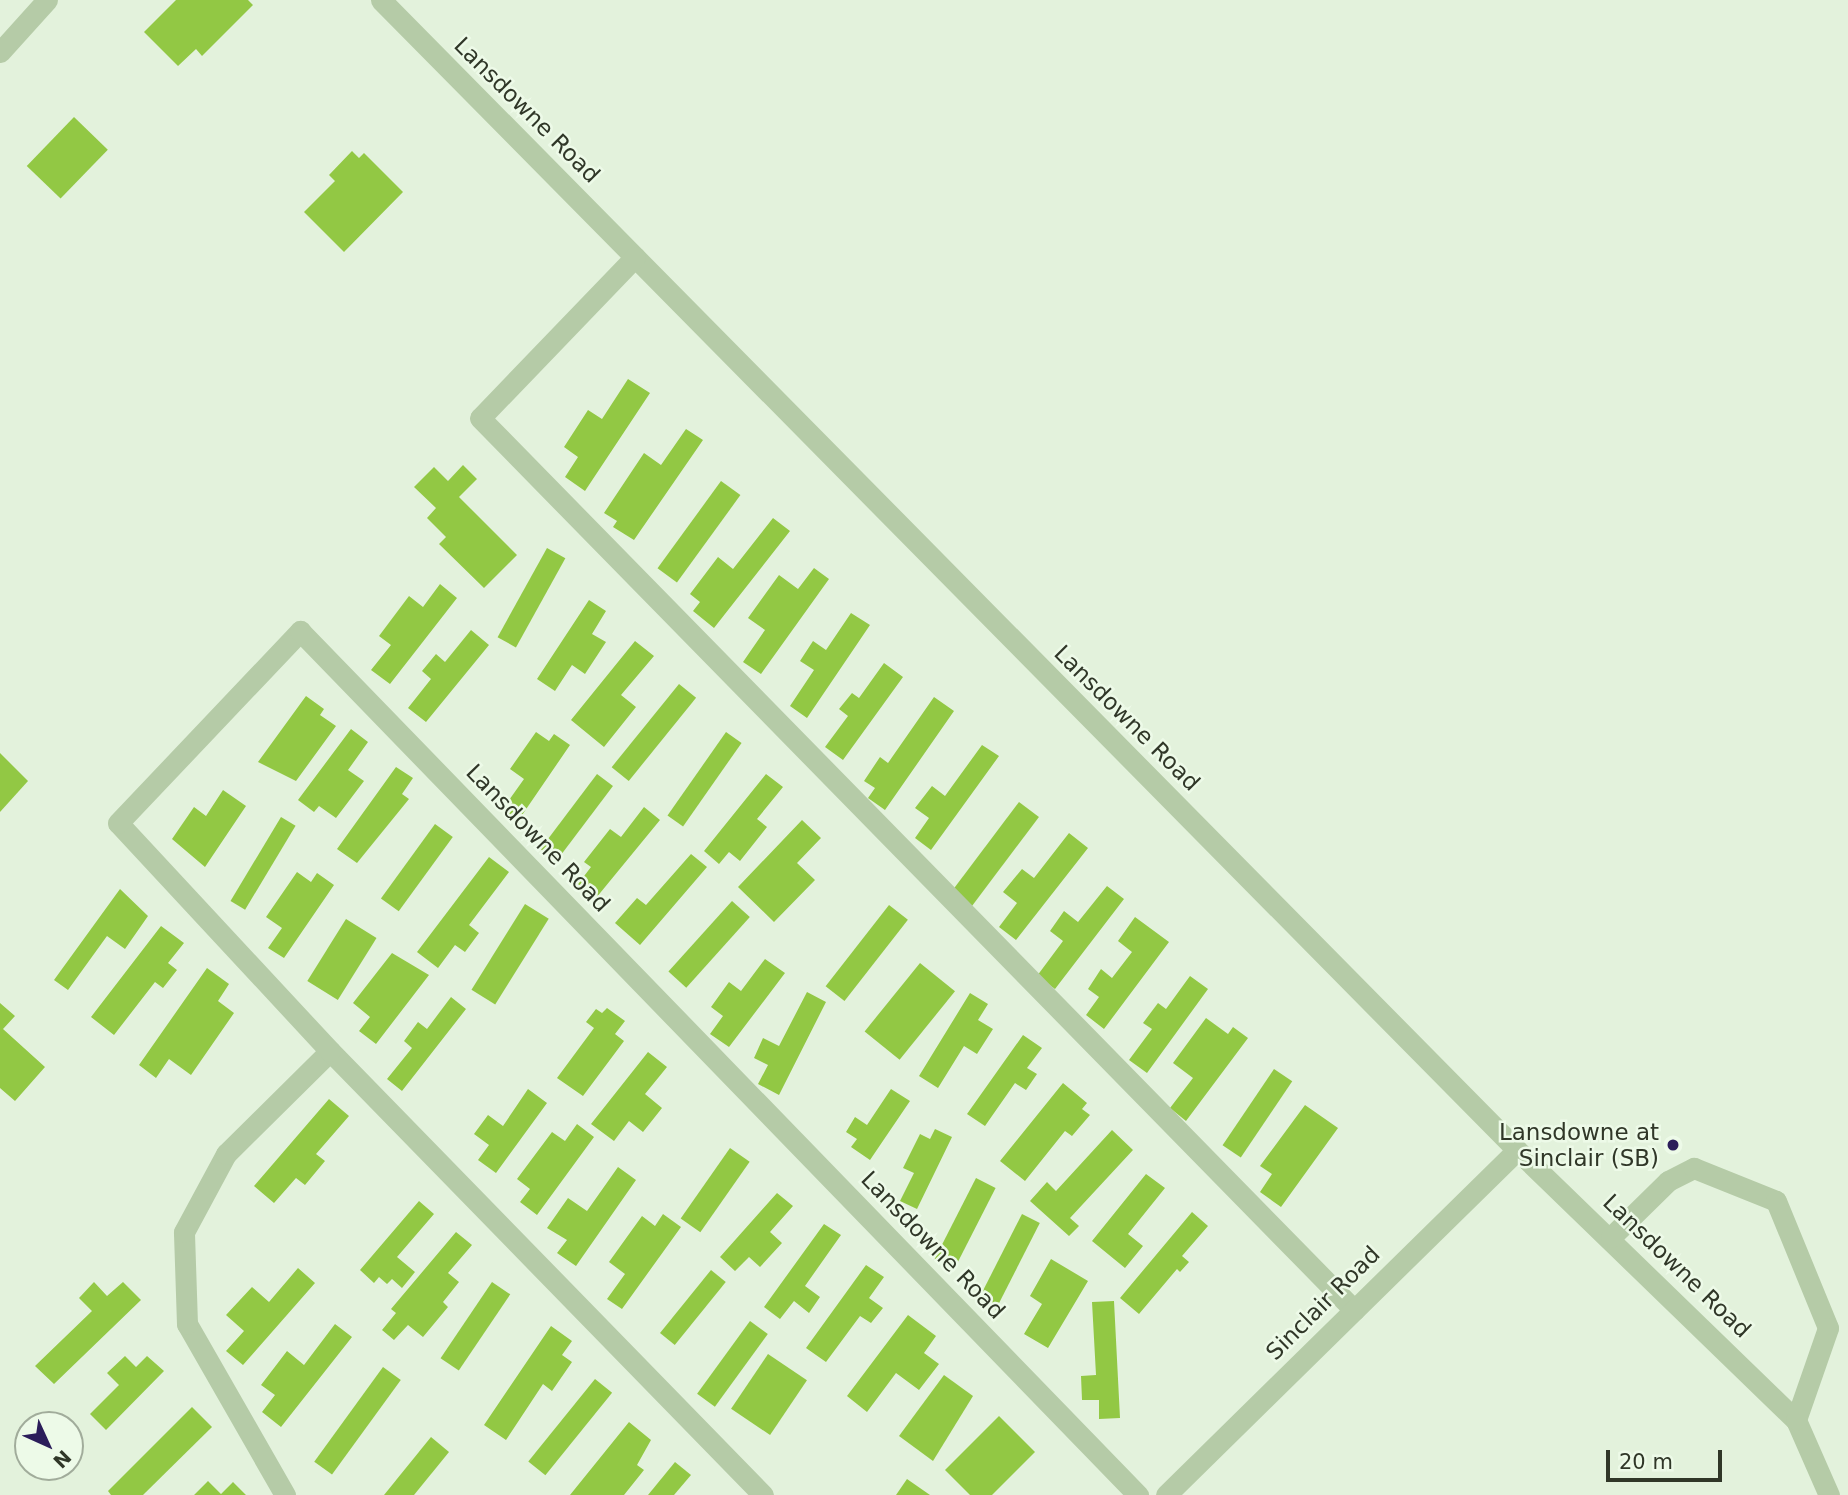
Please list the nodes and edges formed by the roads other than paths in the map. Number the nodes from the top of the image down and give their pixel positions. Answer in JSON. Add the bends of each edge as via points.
{"nodes":[{"id":1,"x":47,"y":0,"type":"edge"},
{"id":2,"x":382,"y":0,"type":"edge"},
{"id":3,"x":0,"y":52,"type":"edge"},
{"id":4,"x":635,"y":257,"type":"junction"},
{"id":5,"x":330,"y":1051,"type":"junction"},
{"id":6,"x":1517,"y":1150,"type":"junction"},
{"id":7,"x":1611,"y":1237,"type":"junction"},
{"id":8,"x":1354,"y":1310,"type":"junction"},
{"id":9,"x":1796,"y":1420,"type":"junction"},
{"id":10,"x":285,"y":1495,"type":"edge"},
{"id":11,"x":763,"y":1495,"type":"edge"},
{"id":12,"x":1138,"y":1495,"type":"edge"},
{"id":13,"x":1166,"y":1495,"type":"edge"},
{"id":14,"x":1829,"y":1495,"type":"edge"}],
"edges":[{"from":1,"to":3,"type":"street"},
{"from":2,"to":4,"type":"street","name":"Lansdowne Road"},
{"from":4,"to":6,"type":"street","name":"Lansdowne Road"},
{"from":4,"to":8,"type":"street","via":[[480,418]]},
{"from":5,"to":10,"type":"street","via":[[226,1154],[184,1232],[187,1324]]},
{"from":5,"to":11,"type":"street","name":"Lansdowne Road"},
{"from":5,"to":12,"type":"street","name":"Lansdowne Road","via":[[118,823],[300,631]]},
{"from":6,"to":7,"type":"street","name":"Lansdowne Road"},
{"from":6,"to":8,"type":"street","name":"Sinclair Road"},
{"from":7,"to":9,"type":"street","name":"Lansdowne Road"},
{"from":7,"to":9,"type":"street","via":[[1668,1181],[1694,1168],[1776,1201],[1828,1328]]},
{"from":8,"to":13,"type":"street","name":"Sinclair Road"},
{"from":9,"to":14,"type":"street","name":"Lansdowne Road"}]}
